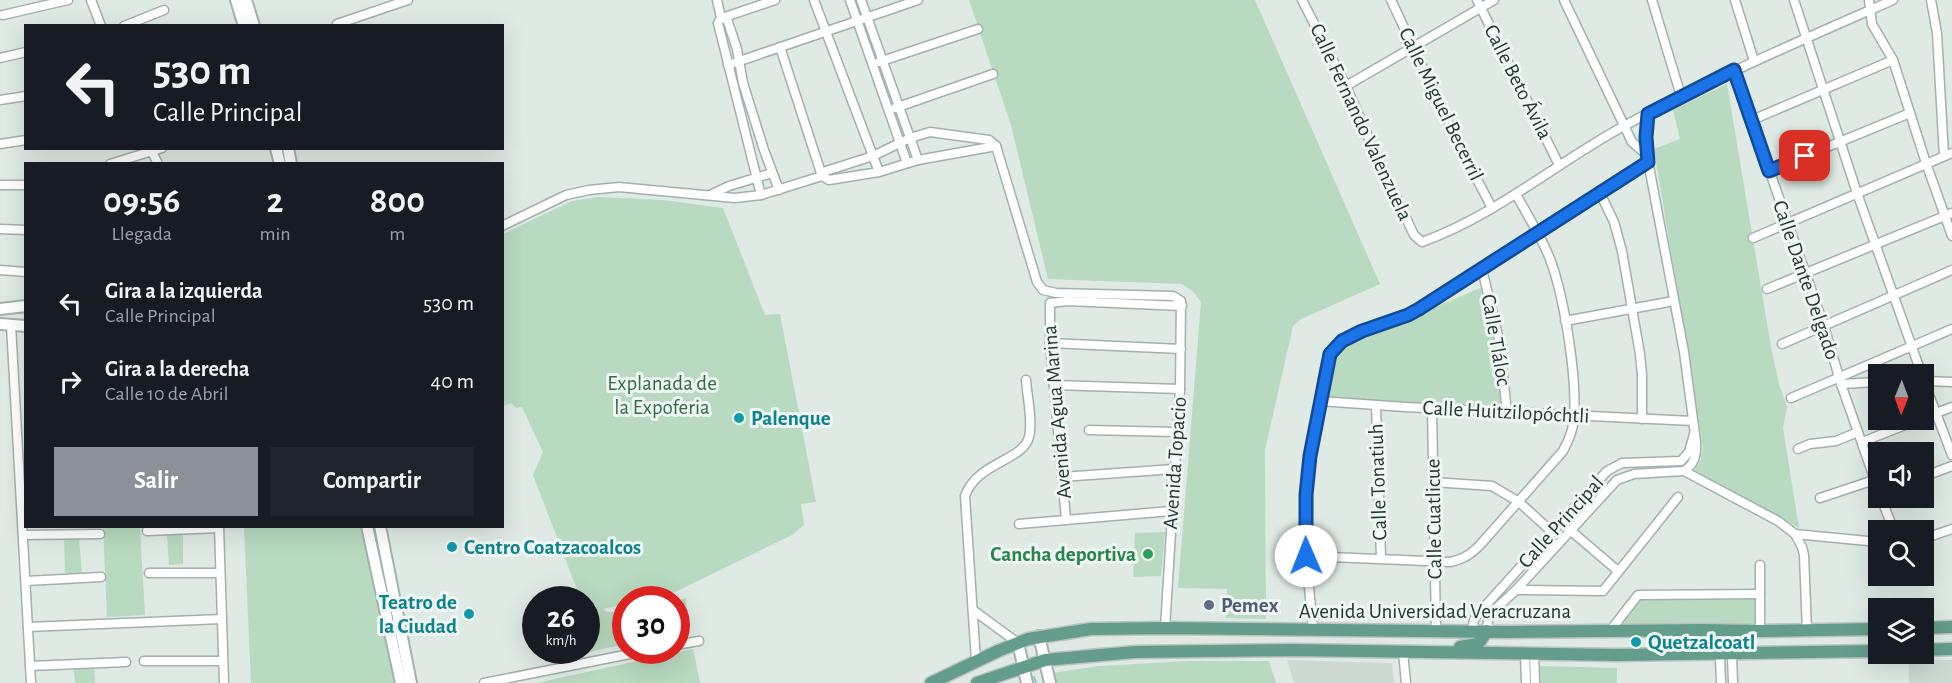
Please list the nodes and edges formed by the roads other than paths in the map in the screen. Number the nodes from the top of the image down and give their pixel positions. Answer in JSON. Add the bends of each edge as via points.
{"nodes":[{"id":1,"x":68,"y":0,"type":"edge"},
{"id":2,"x":91,"y":0,"type":"edge"},
{"id":3,"x":408,"y":0,"type":"edge"},
{"id":4,"x":717,"y":0,"type":"edge"},
{"id":5,"x":775,"y":0,"type":"edge"},
{"id":6,"x":814,"y":0,"type":"edge"},
{"id":7,"x":850,"y":0,"type":"edge"},
{"id":8,"x":861,"y":0,"type":"edge"},
{"id":9,"x":918,"y":0,"type":"edge"},
{"id":10,"x":1302,"y":0,"type":"edge"},
{"id":11,"x":1391,"y":0,"type":"edge"},
{"id":12,"x":1494,"y":0,"type":"edge"},
{"id":13,"x":1564,"y":0,"type":"edge"},
{"id":14,"x":1652,"y":0,"type":"edge"},
{"id":15,"x":1735,"y":0,"type":"edge"},
{"id":16,"x":1794,"y":0,"type":"edge"},
{"id":17,"x":1869,"y":0,"type":"edge"},
{"id":18,"x":1893,"y":0,"type":"edge"},
{"id":19,"x":1931,"y":0,"type":"edge"},
{"id":20,"x":389,"y":3,"type":"edge"},
{"id":21,"x":242,"y":4,"type":"edge"},
{"id":22,"x":1479,"y":4,"type":"edge"},
{"id":23,"x":164,"y":10,"type":"dead end"},
{"id":24,"x":1869,"y":10,"type":"junction"},
{"id":25,"x":3,"y":15,"type":"dead end"},
{"id":26,"x":867,"y":17,"type":"junction"},
{"id":27,"x":721,"y":18,"type":"junction"},
{"id":28,"x":857,"y":20,"type":"junction"},
{"id":29,"x":99,"y":24,"type":"edge"},
{"id":30,"x":129,"y":24,"type":"edge"},
{"id":31,"x":244,"y":24,"type":"edge"},
{"id":32,"x":253,"y":24,"type":"edge"},
{"id":33,"x":337,"y":24,"type":"edge"},
{"id":34,"x":978,"y":29,"type":"dead end"},
{"id":35,"x":826,"y":31,"type":"junction"},
{"id":36,"x":1805,"y":39,"type":"junction"},
{"id":37,"x":780,"y":47,"type":"junction"},
{"id":38,"x":1414,"y":48,"type":"junction"},
{"id":39,"x":24,"y":52,"type":"edge"},
{"id":40,"x":0,"y":58,"type":"edge"},
{"id":41,"x":1893,"y":60,"type":"junction"},
{"id":42,"x":740,"y":61,"type":"junction"},
{"id":43,"x":883,"y":61,"type":"junction"},
{"id":44,"x":1754,"y":61,"type":"junction"},
{"id":45,"x":873,"y":64,"type":"junction"},
{"id":46,"x":728,"y":65,"type":"junction"},
{"id":47,"x":1734,"y":70,"type":"junction"},
{"id":48,"x":993,"y":74,"type":"dead end"},
{"id":49,"x":1346,"y":86,"type":"junction"},
{"id":50,"x":1823,"y":89,"type":"junction"},
{"id":51,"x":24,"y":96,"type":"edge"},
{"id":52,"x":1681,"y":96,"type":"junction"},
{"id":53,"x":0,"y":100,"type":"edge"},
{"id":54,"x":899,"y":106,"type":"junction"},
{"id":55,"x":888,"y":110,"type":"junction"},
{"id":56,"x":1910,"y":113,"type":"junction"},
{"id":57,"x":1648,"y":114,"type":"junction"},
{"id":58,"x":1752,"y":120,"type":"junction"},
{"id":59,"x":1623,"y":126,"type":"junction"},
{"id":60,"x":910,"y":138,"type":"junction"},
{"id":61,"x":24,"y":140,"type":"edge"},
{"id":62,"x":1840,"y":141,"type":"junction"},
{"id":63,"x":900,"y":143,"type":"junction"},
{"id":64,"x":0,"y":144,"type":"edge"},
{"id":65,"x":996,"y":146,"type":"junction"},
{"id":66,"x":151,"y":150,"type":"edge"},
{"id":67,"x":1948,"y":155,"type":"edge"},
{"id":68,"x":873,"y":156,"type":"junction"},
{"id":69,"x":1647,"y":158,"type":"junction"},
{"id":70,"x":918,"y":160,"type":"junction"},
{"id":71,"x":116,"y":162,"type":"edge"},
{"id":72,"x":907,"y":163,"type":"junction"},
{"id":73,"x":1926,"y":163,"type":"junction"},
{"id":74,"x":1559,"y":165,"type":"junction"},
{"id":75,"x":1769,"y":171,"type":"junction"},
{"id":76,"x":879,"y":172,"type":"junction"},
{"id":77,"x":772,"y":173,"type":"junction"},
{"id":78,"x":822,"y":176,"type":"junction"},
{"id":79,"x":757,"y":178,"type":"junction"},
{"id":80,"x":0,"y":185,"type":"edge"},
{"id":81,"x":24,"y":185,"type":"edge"},
{"id":82,"x":779,"y":190,"type":"junction"},
{"id":83,"x":1599,"y":191,"type":"junction"},
{"id":84,"x":1857,"y":193,"type":"junction"},
{"id":85,"x":1516,"y":194,"type":"junction"},
{"id":86,"x":710,"y":195,"type":"junction"},
{"id":87,"x":761,"y":195,"type":"junction"},
{"id":88,"x":1492,"y":208,"type":"junction"},
{"id":89,"x":1948,"y":214,"type":"edge"},
{"id":90,"x":1788,"y":223,"type":"junction"},
{"id":91,"x":504,"y":225,"type":"edge"},
{"id":92,"x":0,"y":229,"type":"edge"},
{"id":93,"x":24,"y":230,"type":"edge"},
{"id":94,"x":1537,"y":232,"type":"junction"},
{"id":95,"x":1952,"y":236,"type":"edge"},
{"id":96,"x":1753,"y":238,"type":"dead end"},
{"id":97,"x":1875,"y":245,"type":"junction"},
{"id":98,"x":1482,"y":269,"type":"junction"},
{"id":99,"x":0,"y":270,"type":"edge"},
{"id":100,"x":1952,"y":270,"type":"edge"},
{"id":101,"x":24,"y":272,"type":"edge"},
{"id":102,"x":1806,"y":273,"type":"junction"},
{"id":103,"x":1767,"y":289,"type":"dead end"},
{"id":104,"x":1893,"y":296,"type":"junction"},
{"id":105,"x":1674,"y":301,"type":"junction"},
{"id":106,"x":1181,"y":302,"type":"junction"},
{"id":107,"x":24,"y":306,"type":"edge"},
{"id":108,"x":0,"y":309,"type":"edge"},
{"id":109,"x":1632,"y":309,"type":"junction"},
{"id":110,"x":1565,"y":321,"type":"junction"},
{"id":111,"x":6,"y":325,"type":"edge"},
{"id":112,"x":24,"y":326,"type":"edge"},
{"id":113,"x":1824,"y":326,"type":"junction"},
{"id":114,"x":1952,"y":329,"type":"edge"},
{"id":115,"x":1050,"y":343,"type":"junction"},
{"id":116,"x":1782,"y":344,"type":"dead end"},
{"id":117,"x":1910,"y":346,"type":"junction"},
{"id":118,"x":1181,"y":349,"type":"junction"},
{"id":119,"x":1917,"y":364,"type":"edge"},
{"id":120,"x":1026,"y":380,"type":"dead end"},
{"id":121,"x":1840,"y":380,"type":"junction"},
{"id":122,"x":1934,"y":380,"type":"edge"},
{"id":123,"x":1868,"y":381,"type":"edge"},
{"id":124,"x":1952,"y":382,"type":"edge"},
{"id":125,"x":1054,"y":385,"type":"junction"},
{"id":126,"x":1180,"y":389,"type":"junction"},
{"id":127,"x":1791,"y":399,"type":"dead end"},
{"id":128,"x":1320,"y":400,"type":"junction"},
{"id":129,"x":1376,"y":405,"type":"junction"},
{"id":130,"x":1952,"y":406,"type":"edge"},
{"id":131,"x":16,"y":408,"type":"junction"},
{"id":132,"x":24,"y":408,"type":"edge"},
{"id":133,"x":1432,"y":408,"type":"junction"},
{"id":134,"x":1934,"y":408,"type":"edge"},
{"id":135,"x":1507,"y":412,"type":"junction"},
{"id":136,"x":1936,"y":413,"type":"junction"},
{"id":137,"x":1575,"y":416,"type":"junction"},
{"id":138,"x":1642,"y":419,"type":"junction"},
{"id":139,"x":1693,"y":421,"type":"junction"},
{"id":140,"x":1089,"y":430,"type":"dead end"},
{"id":141,"x":1893,"y":430,"type":"edge"},
{"id":142,"x":1694,"y":431,"type":"junction"},
{"id":143,"x":1177,"y":432,"type":"junction"},
{"id":144,"x":1858,"y":432,"type":"junction"},
{"id":145,"x":1862,"y":442,"type":"junction"},
{"id":146,"x":1798,"y":449,"type":"dead end"},
{"id":147,"x":22,"y":452,"type":"edge"},
{"id":148,"x":1952,"y":455,"type":"edge"},
{"id":149,"x":1868,"y":461,"type":"edge"},
{"id":150,"x":1952,"y":466,"type":"edge"},
{"id":151,"x":1174,"y":469,"type":"junction"},
{"id":152,"x":1684,"y":471,"type":"junction"},
{"id":153,"x":1934,"y":473,"type":"edge"},
{"id":154,"x":1062,"y":477,"type":"junction"},
{"id":155,"x":1433,"y":482,"type":"junction"},
{"id":156,"x":1868,"y":482,"type":"edge"},
{"id":157,"x":23,"y":494,"type":"edge"},
{"id":158,"x":1678,"y":496,"type":"dead end"},
{"id":159,"x":1820,"y":498,"type":"dead end"},
{"id":160,"x":1519,"y":502,"type":"junction"},
{"id":161,"x":1171,"y":511,"type":"junction"},
{"id":162,"x":1066,"y":519,"type":"junction"},
{"id":163,"x":1019,"y":524,"type":"dead end"},
{"id":164,"x":201,"y":528,"type":"edge"},
{"id":165,"x":219,"y":528,"type":"edge"},
{"id":166,"x":367,"y":528,"type":"edge"},
{"id":167,"x":381,"y":528,"type":"edge"},
{"id":168,"x":1952,"y":529,"type":"edge"},
{"id":169,"x":1570,"y":530,"type":"junction"},
{"id":170,"x":147,"y":531,"type":"dead end"},
{"id":171,"x":1552,"y":532,"type":"junction"},
{"id":172,"x":100,"y":534,"type":"dead end"},
{"id":173,"x":1795,"y":534,"type":"junction"},
{"id":174,"x":1934,"y":535,"type":"edge"},
{"id":175,"x":23,"y":536,"type":"junction"},
{"id":176,"x":1868,"y":541,"type":"edge"},
{"id":177,"x":1306,"y":556,"type":"junction"},
{"id":178,"x":1381,"y":558,"type":"junction"},
{"id":179,"x":1436,"y":561,"type":"junction"},
{"id":180,"x":1760,"y":565,"type":"dead end"},
{"id":181,"x":1618,"y":571,"type":"junction"},
{"id":182,"x":148,"y":573,"type":"dead end"},
{"id":183,"x":220,"y":573,"type":"junction"},
{"id":184,"x":101,"y":578,"type":"dead end"},
{"id":185,"x":26,"y":580,"type":"junction"},
{"id":186,"x":1516,"y":590,"type":"junction"},
{"id":187,"x":1760,"y":594,"type":"junction"},
{"id":188,"x":973,"y":610,"type":"junction"},
{"id":189,"x":222,"y":619,"type":"junction"},
{"id":190,"x":28,"y":627,"type":"junction"},
{"id":191,"x":1952,"y":627,"type":"edge"},
{"id":192,"x":1164,"y":628,"type":"junction"},
{"id":193,"x":1934,"y":628,"type":"edge"},
{"id":194,"x":1868,"y":629,"type":"edge"},
{"id":195,"x":1313,"y":630,"type":"junction"},
{"id":196,"x":1436,"y":630,"type":"junction"},
{"id":197,"x":1725,"y":630,"type":"junction"},
{"id":198,"x":1807,"y":630,"type":"junction"},
{"id":199,"x":1472,"y":631,"type":"junction"},
{"id":200,"x":1610,"y":631,"type":"junction"},
{"id":201,"x":1760,"y":631,"type":"junction"},
{"id":202,"x":1507,"y":632,"type":"junction"},
{"id":203,"x":1039,"y":636,"type":"junction"},
{"id":204,"x":1484,"y":636,"type":"junction"},
{"id":205,"x":699,"y":641,"type":"dead end"},
{"id":206,"x":690,"y":643,"type":"edge"},
{"id":207,"x":1018,"y":643,"type":"junction"},
{"id":208,"x":1952,"y":649,"type":"edge"},
{"id":209,"x":1934,"y":650,"type":"edge"},
{"id":210,"x":1868,"y":651,"type":"edge"},
{"id":211,"x":1403,"y":652,"type":"junction"},
{"id":212,"x":1497,"y":652,"type":"junction"},
{"id":213,"x":1530,"y":653,"type":"junction"},
{"id":214,"x":1725,"y":653,"type":"junction"},
{"id":215,"x":612,"y":658,"type":"edge"},
{"id":216,"x":1045,"y":660,"type":"junction"},
{"id":217,"x":223,"y":661,"type":"junction"},
{"id":218,"x":976,"y":661,"type":"junction"},
{"id":219,"x":126,"y":662,"type":"dead end"},
{"id":220,"x":144,"y":662,"type":"dead end"},
{"id":221,"x":30,"y":666,"type":"junction"},
{"id":222,"x":1022,"y":666,"type":"junction"},
{"id":223,"x":31,"y":683,"type":"edge"},
{"id":224,"x":224,"y":683,"type":"edge"},
{"id":225,"x":401,"y":683,"type":"edge"},
{"id":226,"x":411,"y":683,"type":"edge"},
{"id":227,"x":484,"y":683,"type":"edge"},
{"id":228,"x":931,"y":683,"type":"edge"},
{"id":229,"x":977,"y":683,"type":"edge"},
{"id":230,"x":1026,"y":683,"type":"edge"},
{"id":231,"x":1050,"y":683,"type":"edge"},
{"id":232,"x":1406,"y":683,"type":"edge"},
{"id":233,"x":1526,"y":683,"type":"edge"},
{"id":234,"x":1535,"y":683,"type":"edge"},
{"id":235,"x":1721,"y":683,"type":"edge"},
{"id":236,"x":1733,"y":683,"type":"edge"}],
"edges":[{"from":1,"to":25,"type":"street"},
{"from":2,"to":29,"type":"street"},
{"from":3,"to":20,"type":"street"},
{"from":4,"to":27,"type":"street"},
{"from":5,"to":27,"type":"street"},
{"from":6,"to":35,"type":"street"},
{"from":7,"to":28,"type":"street"},
{"from":8,"to":26,"type":"street"},
{"from":9,"to":26,"type":"street"},
{"from":10,"to":49,"type":"street","name":"Calle Fernando Valenzuela"},
{"from":11,"to":38,"type":"street","name":"Calle Miguel Becerril"},
{"from":12,"to":22,"type":"street"},
{"from":13,"to":59,"type":"street"},
{"from":14,"to":52,"type":"street"},
{"from":15,"to":44,"type":"street"},
{"from":16,"to":36,"type":"street"},
{"from":17,"to":24,"type":"street"},
{"from":18,"to":24,"type":"street"},
{"from":19,"to":67,"type":"street"},
{"from":20,"to":33,"type":"street"},
{"from":21,"to":31,"type":"main road"},
{"from":21,"to":32,"type":"main road"},
{"from":22,"to":38,"type":"street"},
{"from":22,"to":74,"type":"street","name":"Calle Beto Ávila"},
{"from":23,"to":30,"type":"street"},
{"from":24,"to":36,"type":"street"},
{"from":24,"to":41,"type":"street","via":[[1872,24]]},
{"from":26,"to":28,"type":"street"},
{"from":26,"to":43,"type":"street"},
{"from":27,"to":42,"type":"street","via":[[727,19]]},
{"from":27,"to":46,"type":"street","via":[[718,23]]},
{"from":28,"to":35,"type":"street"},
{"from":28,"to":45,"type":"street"},
{"from":34,"to":43,"type":"street"},
{"from":35,"to":37,"type":"street"},
{"from":35,"to":68,"type":"street"},
{"from":36,"to":44,"type":"street"},
{"from":36,"to":50,"type":"street"},
{"from":37,"to":42,"type":"street"},
{"from":37,"to":78,"type":"street"},
{"from":38,"to":49,"type":"street"},
{"from":38,"to":88,"type":"street","name":"Calle Miguel Becerril"},
{"from":39,"to":40,"type":"street"},
{"from":41,"to":50,"type":"street"},
{"from":41,"to":56,"type":"street"},
{"from":42,"to":46,"type":"street"},
{"from":42,"to":77,"type":"street","via":[[743,83]]},
{"from":43,"to":45,"type":"street"},
{"from":43,"to":54,"type":"street"},
{"from":44,"to":47,"type":"street"},
{"from":45,"to":55,"type":"street"},
{"from":46,"to":79,"type":"street"},
{"from":47,"to":52,"type":"street"},
{"from":47,"to":58,"type":"street","name":"Calle Dante Delgado"},
{"from":48,"to":54,"type":"street"},
{"from":49,"to":88,"type":"street","name":"Calle Fernando Valenzuela","via":[[1414,235],[1422,242]]},
{"from":50,"to":58,"type":"street"},
{"from":50,"to":62,"type":"street"},
{"from":51,"to":53,"type":"street"},
{"from":52,"to":57,"type":"street"},
{"from":54,"to":55,"type":"street"},
{"from":54,"to":60,"type":"street"},
{"from":55,"to":63,"type":"street"},
{"from":56,"to":62,"type":"street"},
{"from":56,"to":73,"type":"street"},
{"from":57,"to":59,"type":"street"},
{"from":57,"to":69,"type":"street","name":"Calle Principal"},
{"from":58,"to":75,"type":"street","name":"Calle Dante Delgado"},
{"from":59,"to":69,"type":"street"},
{"from":59,"to":74,"type":"street"},
{"from":60,"to":63,"type":"street"},
{"from":60,"to":65,"type":"street","via":[[941,132],[989,140]]},
{"from":60,"to":70,"type":"street"},
{"from":61,"to":64,"type":"street"},
{"from":62,"to":75,"type":"street"},
{"from":62,"to":84,"type":"street"},
{"from":63,"to":68,"type":"street"},
{"from":63,"to":72,"type":"street"},
{"from":65,"to":70,"type":"street"},
{"from":65,"to":106,"type":"street","via":[[1037,282],[1043,290],[1176,296]]},
{"from":66,"to":71,"type":"street"},
{"from":67,"to":73,"type":"street"},
{"from":68,"to":76,"type":"street"},
{"from":68,"to":78,"type":"street","via":[[826,171]]},
{"from":69,"to":83,"type":"street"},
{"from":69,"to":105,"type":"street","name":"Calle Principal"},
{"from":70,"to":72,"type":"street"},
{"from":72,"to":76,"type":"street"},
{"from":73,"to":84,"type":"street"},
{"from":73,"to":89,"type":"street"},
{"from":74,"to":85,"type":"street"},
{"from":75,"to":90,"type":"street","name":"Calle Dante Delgado"},
{"from":76,"to":78,"type":"street","via":[[829,180]]},
{"from":77,"to":79,"type":"street"},
{"from":77,"to":82,"type":"street"},
{"from":78,"to":82,"type":"street"},
{"from":79,"to":86,"type":"street"},
{"from":79,"to":87,"type":"street"},
{"from":80,"to":81,"type":"street"},
{"from":82,"to":87,"type":"street"},
{"from":83,"to":94,"type":"street"},
{"from":83,"to":109,"type":"street","via":[[1614,222]]},
{"from":84,"to":90,"type":"street"},
{"from":84,"to":97,"type":"street"},
{"from":85,"to":88,"type":"street"},
{"from":85,"to":94,"type":"street"},
{"from":86,"to":87,"type":"street"},
{"from":86,"to":91,"type":"street","via":[[619,187],[589,190],[566,195]]},
{"from":89,"to":95,"type":"street"},
{"from":89,"to":97,"type":"street"},
{"from":90,"to":96,"type":"street"},
{"from":90,"to":102,"type":"street","name":"Calle Dante Delgado"},
{"from":92,"to":93,"type":"street"},
{"from":94,"to":98,"type":"street"},
{"from":94,"to":110,"type":"street","via":[[1556,275]]},
{"from":97,"to":102,"type":"street"},
{"from":97,"to":104,"type":"street"},
{"from":98,"to":128,"type":"street","via":[[1408,315],[1342,341],[1330,354]]},
{"from":98,"to":135,"type":"street","name":"Calle Tláloc","via":[[1499,340]]},
{"from":99,"to":101,"type":"street"},
{"from":100,"to":104,"type":"street"},
{"from":102,"to":103,"type":"street"},
{"from":102,"to":113,"type":"street","name":"Calle Dante Delgado"},
{"from":104,"to":113,"type":"street"},
{"from":104,"to":117,"type":"street"},
{"from":105,"to":109,"type":"street"},
{"from":105,"to":139,"type":"street","name":"Calle Principal"},
{"from":106,"to":115,"type":"street","name":"Avenida Agua Marina","via":[[1053,301],[1049,305]]},
{"from":106,"to":118,"type":"street","name":"Avenida Topacio"},
{"from":107,"to":108,"type":"main road"},
{"from":109,"to":110,"type":"street"},
{"from":109,"to":138,"type":"street","via":[[1642,375]]},
{"from":110,"to":137,"type":"street"},
{"from":111,"to":112,"type":"main road"},
{"from":111,"to":131,"type":"street"},
{"from":113,"to":116,"type":"street"},
{"from":113,"to":121,"type":"street","name":"Calle Dante Delgado"},
{"from":114,"to":117,"type":"street"},
{"from":115,"to":118,"type":"street"},
{"from":115,"to":125,"type":"street","name":"Avenida Agua Marina"},
{"from":117,"to":119,"type":"street"},
{"from":117,"to":121,"type":"street"},
{"from":118,"to":126,"type":"street","name":"Avenida Topacio"},
{"from":120,"to":188,"type":"street","via":[[1030,433],[1026,444],[1020,452],[976,478],[965,495]]},
{"from":121,"to":123,"type":"street"},
{"from":121,"to":127,"type":"street"},
{"from":121,"to":144,"type":"street","name":"Calle Dante Delgado"},
{"from":122,"to":124,"type":"street"},
{"from":125,"to":126,"type":"street"},
{"from":125,"to":154,"type":"street","name":"Avenida Agua Marina"},
{"from":126,"to":143,"type":"street","name":"Avenida Topacio"},
{"from":128,"to":129,"type":"street","name":"Calle Huitzilopóchtli"},
{"from":128,"to":177,"type":"street","via":[[1308,472]]},
{"from":129,"to":133,"type":"street","name":"Calle Huitzilopóchtli"},
{"from":129,"to":178,"type":"street","name":"Calle Tonatiuh"},
{"from":130,"to":136,"type":"street"},
{"from":131,"to":132,"type":"street"},
{"from":131,"to":147,"type":"street"},
{"from":133,"to":135,"type":"street","name":"Calle Huitzilopóchtli"},
{"from":133,"to":155,"type":"street","name":"Calle Cuatlicue"},
{"from":134,"to":136,"type":"street"},
{"from":135,"to":137,"type":"street","name":"Calle Huitzilopóchtli"},
{"from":136,"to":148,"type":"street"},
{"from":137,"to":138,"type":"street","name":"Calle Huitzilopóchtli"},
{"from":137,"to":160,"type":"street","via":[[1563,450]]},
{"from":138,"to":139,"type":"street","name":"Calle Huitzilopóchtli"},
{"from":139,"to":142,"type":"street","name":"Calle Principal"},
{"from":140,"to":143,"type":"street"},
{"from":141,"to":145,"type":"street"},
{"from":142,"to":152,"type":"street","name":"Calle Principal","via":[[1696,456]]},
{"from":142,"to":171,"type":"street","name":"Calle Principal","via":[[1689,452],[1681,461],[1614,466]]},
{"from":143,"to":151,"type":"street","name":"Avenida Topacio"},
{"from":144,"to":145,"type":"street","name":"Calle Dante Delgado"},
{"from":144,"to":146,"type":"street"},
{"from":145,"to":149,"type":"street","name":"Calle Dante Delgado"},
{"from":147,"to":157,"type":"street"},
{"from":150,"to":153,"type":"street"},
{"from":151,"to":154,"type":"street"},
{"from":151,"to":161,"type":"street","name":"Avenida Topacio"},
{"from":152,"to":169,"type":"street","name":"Calle Principal","via":[[1634,474],[1617,480]]},
{"from":152,"to":173,"type":"street"},
{"from":154,"to":162,"type":"street","name":"Avenida Agua Marina"},
{"from":155,"to":160,"type":"street","via":[[1491,486]]},
{"from":155,"to":179,"type":"street","name":"Calle Cuatlicue"},
{"from":156,"to":159,"type":"street"},
{"from":157,"to":175,"type":"street"},
{"from":158,"to":181,"type":"street"},
{"from":160,"to":171,"type":"street"},
{"from":160,"to":179,"type":"street","via":[[1469,556],[1450,562]]},
{"from":161,"to":162,"type":"street"},
{"from":161,"to":192,"type":"street","name":"Avenida Topacio"},
{"from":162,"to":163,"type":"street"},
{"from":164,"to":170,"type":"street"},
{"from":165,"to":183,"type":"street"},
{"from":166,"to":225,"type":"main road"},
{"from":167,"to":226,"type":"main road"},
{"from":168,"to":174,"type":"street"},
{"from":169,"to":181,"type":"street"},
{"from":169,"to":186,"type":"street","name":"Calle Principal"},
{"from":171,"to":199,"type":"street","name":"Calle Principal","via":[[1478,614]]},
{"from":172,"to":175,"type":"street"},
{"from":173,"to":176,"type":"street"},
{"from":173,"to":198,"type":"street","via":[[1804,555]]},
{"from":175,"to":185,"type":"street"},
{"from":177,"to":178,"type":"street"},
{"from":177,"to":195,"type":"street"},
{"from":178,"to":179,"type":"street"},
{"from":179,"to":196,"type":"street","name":"Calle Cuatlicue"},
{"from":180,"to":187,"type":"street"},
{"from":181,"to":186,"type":"street","via":[[1603,591]]},
{"from":182,"to":183,"type":"street"},
{"from":183,"to":189,"type":"street"},
{"from":184,"to":185,"type":"street"},
{"from":185,"to":190,"type":"street"},
{"from":186,"to":204,"type":"street","name":"Calle Principal","via":[[1491,614]]},
{"from":187,"to":200,"type":"street","via":[[1638,595]]},
{"from":187,"to":201,"type":"street"},
{"from":188,"to":207,"type":"street"},
{"from":188,"to":218,"type":"street"},
{"from":189,"to":190,"type":"street"},
{"from":189,"to":217,"type":"street"},
{"from":190,"to":221,"type":"street"},
{"from":191,"to":193,"type":"main road"},
{"from":192,"to":195,"type":"main road","name":"Avenida Universidad Veracruzana"},
{"from":192,"to":203,"type":"main road","name":"Avenida Universidad Veracruzana","via":[[1091,629]]},
{"from":194,"to":198,"type":"main road","name":"Avenida Universidad Veracruzana"},
{"from":195,"to":196,"type":"main road","name":"Avenida Universidad Veracruzana"},
{"from":196,"to":199,"type":"main road","name":"Avenida Universidad Veracruzana"},
{"from":197,"to":200,"type":"main road","name":"Avenida Universidad Veracruzana"},
{"from":197,"to":201,"type":"main road","name":"Avenida Universidad Veracruzana"},
{"from":197,"to":214,"type":"street"},
{"from":198,"to":201,"type":"main road","name":"Avenida Universidad Veracruzana"},
{"from":199,"to":204,"type":"main road","name":"Avenida Universidad Veracruzana"},
{"from":200,"to":202,"type":"main road","name":"Avenida Universidad Veracruzana"},
{"from":202,"to":204,"type":"main road","name":"Avenida Universidad Veracruzana"},
{"from":202,"to":212,"type":"main road","via":[[1496,640]]},
{"from":203,"to":207,"type":"main road","name":"Avenida Universidad Veracruzana"},
{"from":203,"to":216,"type":"main road"},
{"from":204,"to":211,"type":"main road","via":[[1466,647],[1426,646]]},
{"from":204,"to":212,"type":"main road"},
{"from":205,"to":206,"type":"street"},
{"from":207,"to":218,"type":"main road","name":"Avenida Universidad Veracruzana"},
{"from":207,"to":222,"type":"main road"},
{"from":208,"to":209,"type":"main road"},
{"from":210,"to":214,"type":"main road","name":"Avenida Universidad Veracruzana"},
{"from":211,"to":212,"type":"main road","name":"Avenida Universidad Veracruzana"},
{"from":211,"to":216,"type":"main road","name":"Avenida Universidad Veracruzana","via":[[1186,651]]},
{"from":211,"to":232,"type":"street"},
{"from":212,"to":213,"type":"main road","name":"Avenida Universidad Veracruzana"},
{"from":213,"to":214,"type":"main road","name":"Avenida Universidad Veracruzana"},
{"from":213,"to":233,"type":"street"},
{"from":213,"to":234,"type":"street"},
{"from":214,"to":235,"type":"street"},
{"from":214,"to":236,"type":"street"},
{"from":215,"to":227,"type":"street"},
{"from":216,"to":222,"type":"main road","name":"Avenida Universidad Veracruzana"},
{"from":216,"to":231,"type":"main road"},
{"from":217,"to":220,"type":"street"},
{"from":217,"to":224,"type":"street"},
{"from":218,"to":228,"type":"main road","name":"Avenida Universidad Veracruzana"},
{"from":219,"to":221,"type":"street"},
{"from":221,"to":223,"type":"street"},
{"from":222,"to":229,"type":"main road","name":"Avenida Universidad Veracruzana"},
{"from":222,"to":230,"type":"main road"}]}
